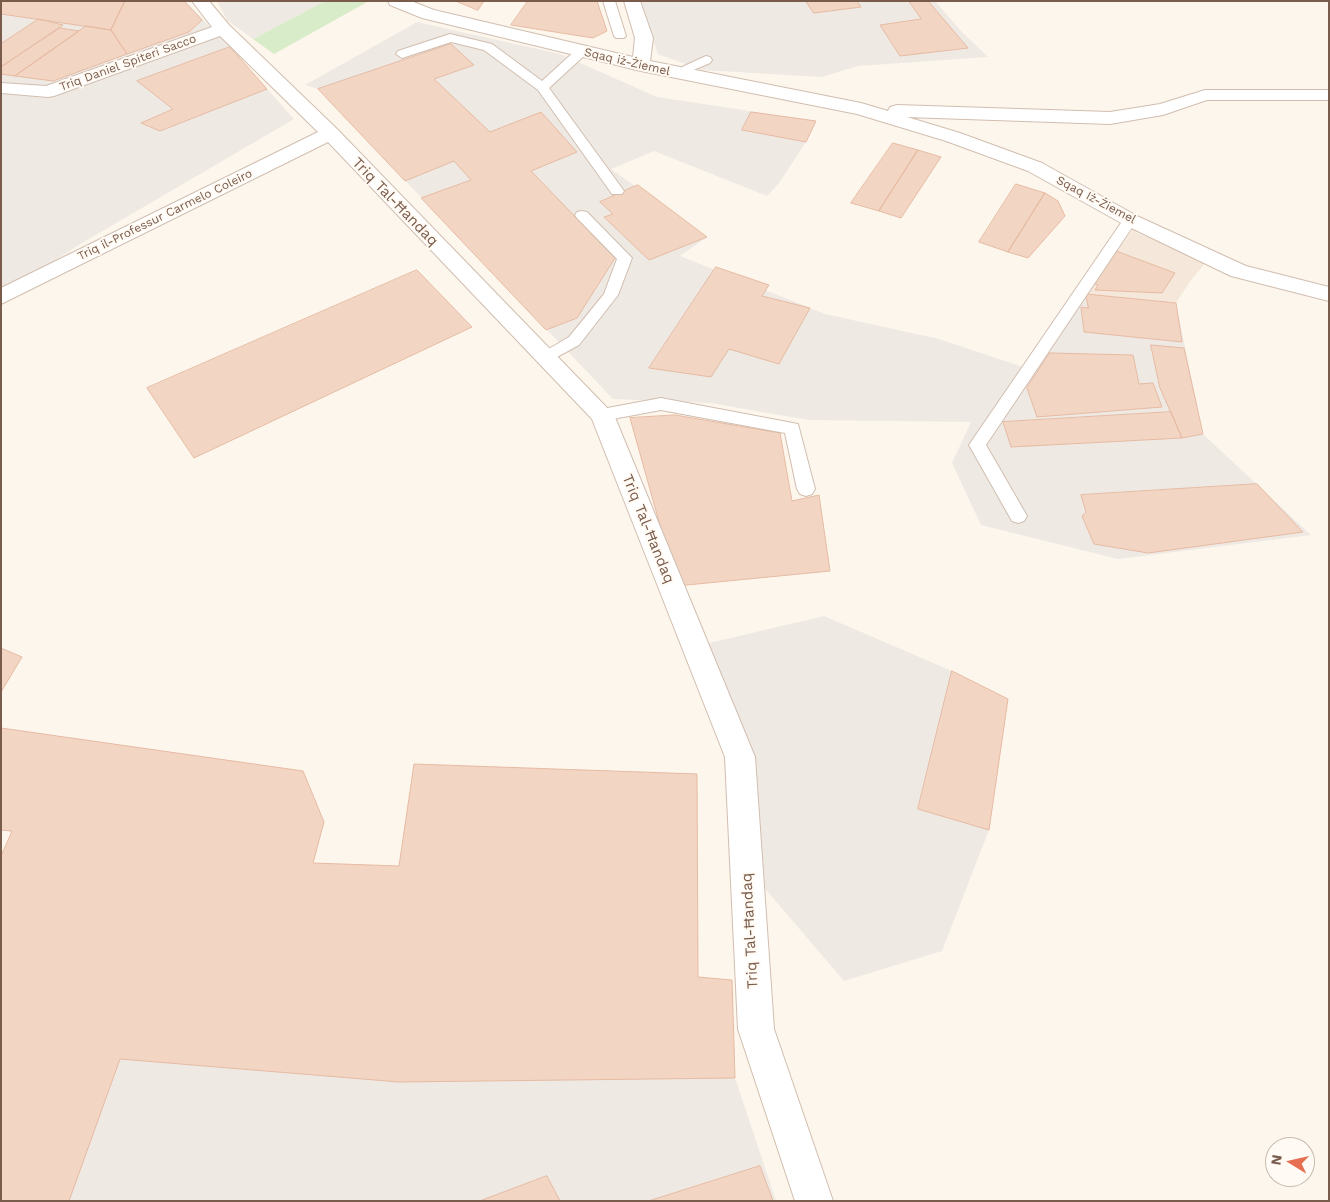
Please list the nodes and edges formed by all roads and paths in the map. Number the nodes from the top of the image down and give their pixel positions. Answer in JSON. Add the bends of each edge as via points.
{"nodes":[{"id":1,"x":200,"y":1,"type":"edge"},
{"id":2,"x":396,"y":1,"type":"edge"},
{"id":3,"x":609,"y":1,"type":"edge"},
{"id":4,"x":632,"y":1,"type":"edge"},
{"id":5,"x":223,"y":29,"type":"junction"},
{"id":6,"x":620,"y":36,"type":"dead end"},
{"id":7,"x":581,"y":52,"type":"junction"},
{"id":8,"x":402,"y":54,"type":"dead end"},
{"id":9,"x":706,"y":60,"type":"dead end"},
{"id":10,"x":642,"y":66,"type":"junction"},
{"id":11,"x":675,"y":73,"type":"junction"},
{"id":12,"x":542,"y":87,"type":"junction"},
{"id":13,"x":1,"y":88,"type":"edge"},
{"id":14,"x":1329,"y":95,"type":"edge"},
{"id":15,"x":861,"y":109,"type":"junction"},
{"id":16,"x":330,"y":133,"type":"junction"},
{"id":17,"x":617,"y":191,"type":"dead end"},
{"id":18,"x":582,"y":215,"type":"dead end"},
{"id":19,"x":1130,"y":220,"type":"junction"},
{"id":20,"x":1329,"y":294,"type":"edge"},
{"id":21,"x":1,"y":297,"type":"edge"},
{"id":22,"x":546,"y":358,"type":"junction"},
{"id":23,"x":602,"y":415,"type":"junction"},
{"id":24,"x":806,"y":489,"type":"dead end"},
{"id":25,"x":1018,"y":516,"type":"dead end"},
{"id":26,"x":814,"y":1201,"type":"edge"}],
"edges":[{"from":1,"to":5,"type":"street","name":"Triq Tal-Ħandaq"},
{"from":2,"to":7,"type":"street","name":"Sqaq iż-Żiemel","via":[[428,14]]},
{"from":3,"to":6,"type":"lane"},
{"from":4,"to":10,"type":"street","via":[[644,38]]},
{"from":5,"to":13,"type":"street","name":"Triq Daniel Spiteri Sacco","via":[[48,92]]},
{"from":5,"to":16,"type":"street","name":"Triq Tal-Ħandaq"},
{"from":7,"to":10,"type":"street","name":"Sqaq iż-Żiemel"},
{"from":7,"to":12,"type":"lane"},
{"from":8,"to":12,"type":"lane","via":[[450,38],[488,47]]},
{"from":9,"to":11,"type":"lane"},
{"from":10,"to":11,"type":"street","name":"Sqaq iż-Żiemel"},
{"from":11,"to":15,"type":"street","name":"Sqaq iż-Żiemel"},
{"from":12,"to":17,"type":"lane"},
{"from":14,"to":15,"type":"street","via":[[1205,95],[1162,109],[1110,118]]},
{"from":15,"to":19,"type":"street","name":"Sqaq Iż-Żiemel","via":[[953,137],[1035,167]]},
{"from":16,"to":21,"type":"street","name":"Triq il-Professur Carmelo Coleiro"},
{"from":16,"to":22,"type":"street","name":"Triq Tal-Ħandaq"},
{"from":18,"to":22,"type":"lane","via":[[625,258],[611,295],[574,341]]},
{"from":19,"to":20,"type":"street","name":"Sqaq Iż-Żiemel","via":[[1238,271]]},
{"from":19,"to":25,"type":"lane","via":[[977,445]]},
{"from":22,"to":23,"type":"street","name":"Triq Tal-Ħandaq"},
{"from":23,"to":24,"type":"lane","via":[[661,404],[792,428]]},
{"from":23,"to":26,"type":"street","name":"Triq Tal-Ħandaq","via":[[740,756],[756,1030]]}]}
